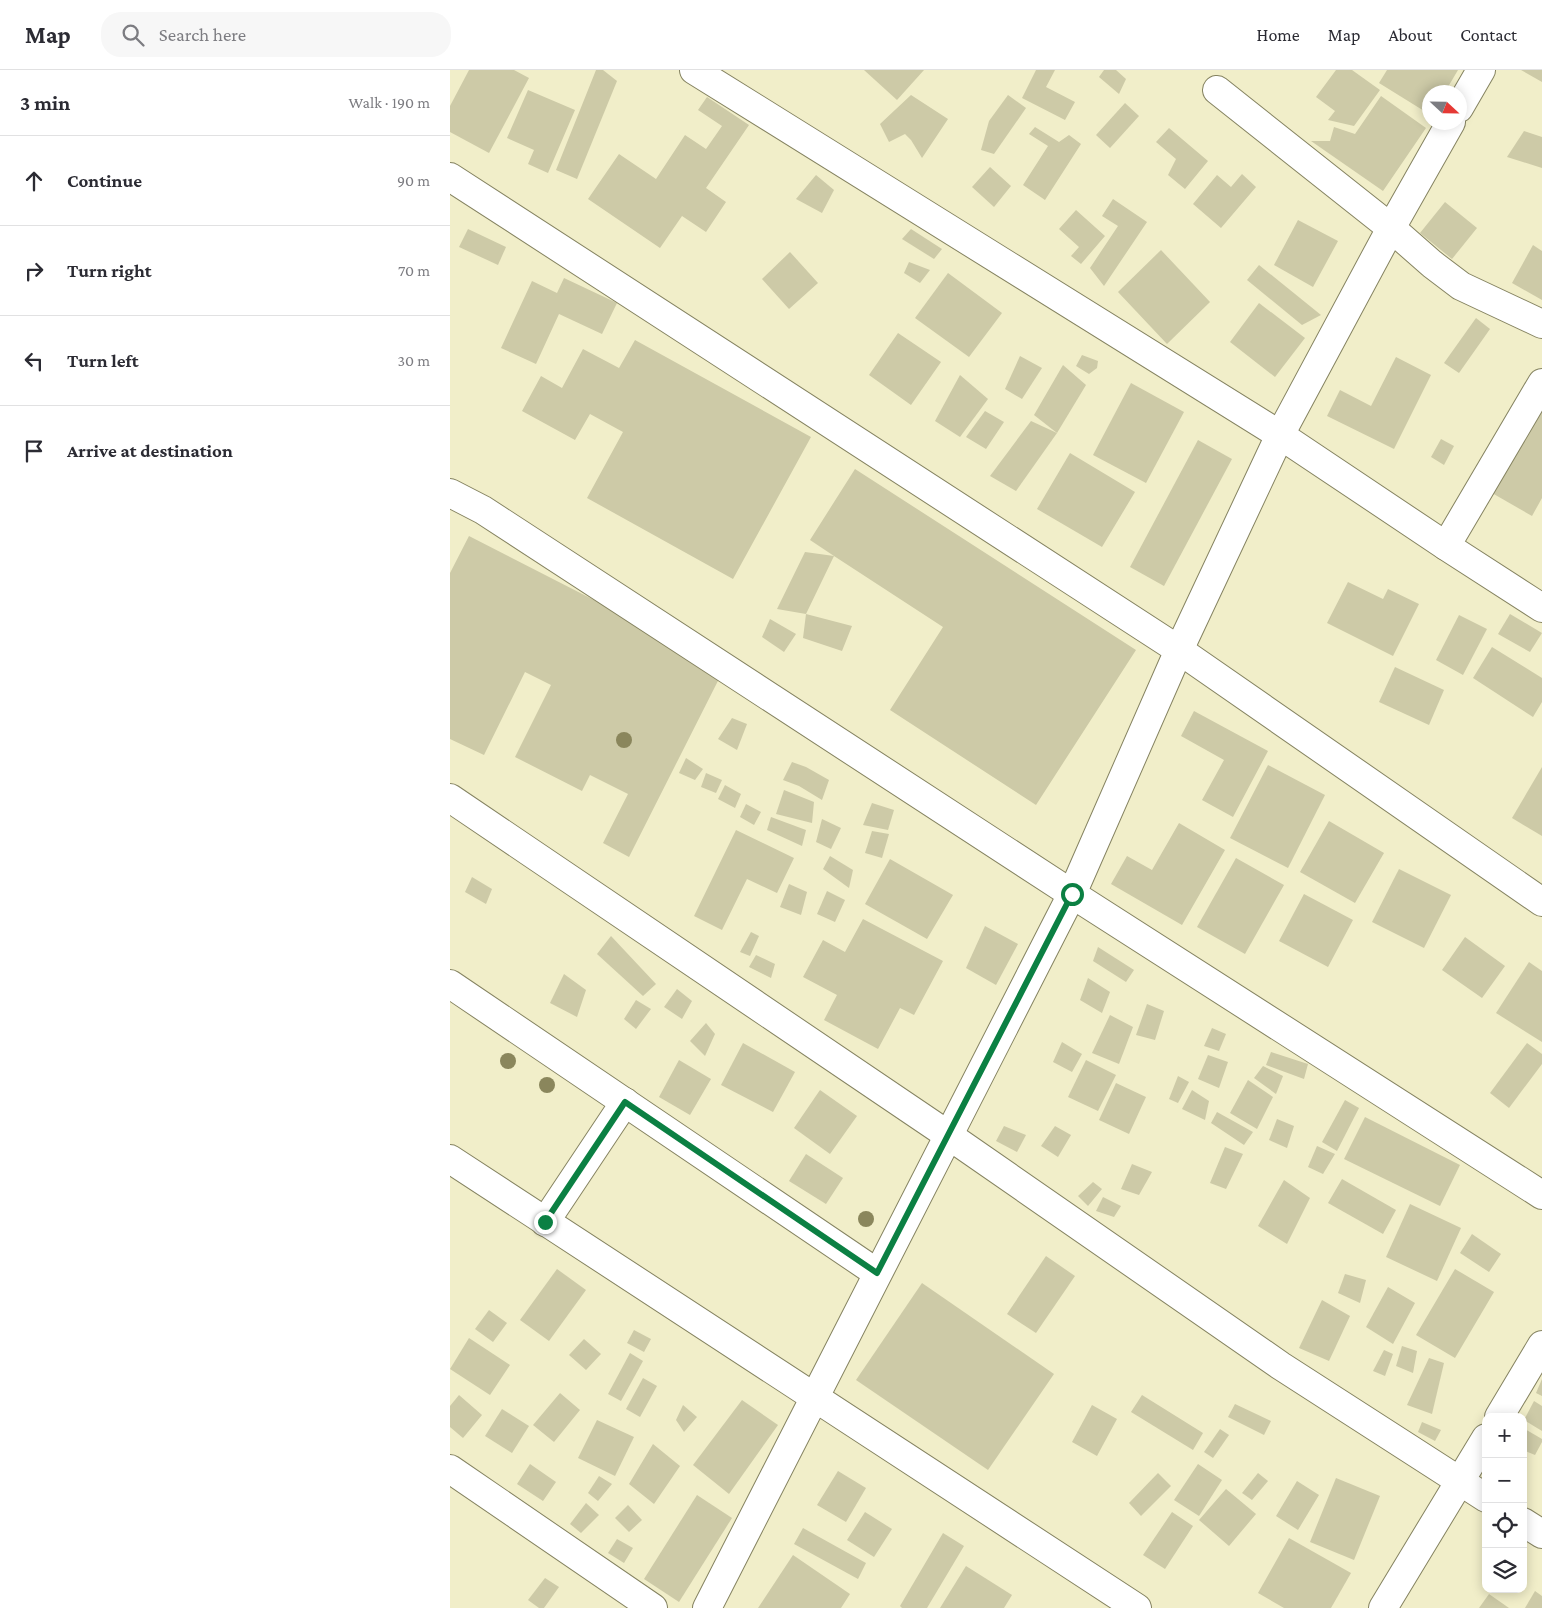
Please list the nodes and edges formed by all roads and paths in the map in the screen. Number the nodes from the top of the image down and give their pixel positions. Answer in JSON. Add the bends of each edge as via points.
{"nodes":[{"id":1,"x":694,"y":70,"type":"edge"},
{"id":2,"x":1481,"y":70,"type":"edge"},
{"id":3,"x":1217,"y":90,"type":"dead end"},
{"id":4,"x":1467,"y":95,"type":"edge"},
{"id":5,"x":1446,"y":130,"type":"edge"},
{"id":6,"x":450,"y":177,"type":"edge"},
{"id":7,"x":1391,"y":228,"type":"junction"},
{"id":8,"x":1542,"y":324,"type":"edge"},
{"id":9,"x":1542,"y":383,"type":"edge"},
{"id":10,"x":1280,"y":435,"type":"junction"},
{"id":11,"x":450,"y":492,"type":"edge"},
{"id":12,"x":1446,"y":546,"type":"junction"},
{"id":13,"x":1542,"y":608,"type":"edge"},
{"id":14,"x":1179,"y":650,"type":"junction"},
{"id":15,"x":450,"y":798,"type":"edge"},
{"id":16,"x":1072,"y":894,"type":"junction"},
{"id":17,"x":1542,"y":902,"type":"edge"},
{"id":18,"x":450,"y":984,"type":"edge"},
{"id":19,"x":625,"y":1102,"type":"junction"},
{"id":20,"x":948,"y":1135,"type":"junction"},
{"id":21,"x":450,"y":1159,"type":"edge"},
{"id":22,"x":1542,"y":1195,"type":"edge"},
{"id":23,"x":545,"y":1222,"type":"junction"},
{"id":24,"x":877,"y":1273,"type":"junction"},
{"id":25,"x":1542,"y":1345,"type":"edge"},
{"id":26,"x":814,"y":1398,"type":"junction"},
{"id":27,"x":1501,"y":1413,"type":"edge"},
{"id":28,"x":1482,"y":1445,"type":"edge"},
{"id":29,"x":450,"y":1470,"type":"edge"},
{"id":30,"x":1459,"y":1482,"type":"junction"},
{"id":31,"x":1482,"y":1496,"type":"edge"},
{"id":32,"x":1527,"y":1525,"type":"edge"},
{"id":33,"x":1542,"y":1534,"type":"edge"},
{"id":34,"x":653,"y":1608,"type":"edge"},
{"id":35,"x":707,"y":1608,"type":"edge"},
{"id":36,"x":1137,"y":1608,"type":"edge"},
{"id":37,"x":1383,"y":1608,"type":"edge"}],
"edges":[{"from":1,"to":10,"type":"street"},
{"from":2,"to":4,"type":"street"},
{"from":3,"to":7,"type":"street"},
{"from":5,"to":7,"type":"street"},
{"from":6,"to":14,"type":"street"},
{"from":7,"to":8,"type":"street","via":[[1461,286]]},
{"from":7,"to":10,"type":"street"},
{"from":9,"to":12,"type":"street"},
{"from":10,"to":12,"type":"street"},
{"from":10,"to":14,"type":"street"},
{"from":11,"to":16,"type":"street","via":[[491,515]]},
{"from":12,"to":13,"type":"street"},
{"from":14,"to":16,"type":"street"},
{"from":14,"to":17,"type":"street"},
{"from":15,"to":20,"type":"street"},
{"from":16,"to":20,"type":"street"},
{"from":16,"to":22,"type":"street"},
{"from":18,"to":19,"type":"street"},
{"from":19,"to":23,"type":"street"},
{"from":19,"to":24,"type":"street"},
{"from":20,"to":24,"type":"street"},
{"from":20,"to":30,"type":"street","via":[[1281,1366]]},
{"from":21,"to":23,"type":"street"},
{"from":23,"to":26,"type":"street"},
{"from":24,"to":26,"type":"street"},
{"from":25,"to":27,"type":"street"},
{"from":26,"to":35,"type":"street"},
{"from":26,"to":36,"type":"street"},
{"from":28,"to":30,"type":"street"},
{"from":29,"to":34,"type":"street"},
{"from":30,"to":31,"type":"street"},
{"from":30,"to":37,"type":"street"},
{"from":32,"to":33,"type":"street"}]}
